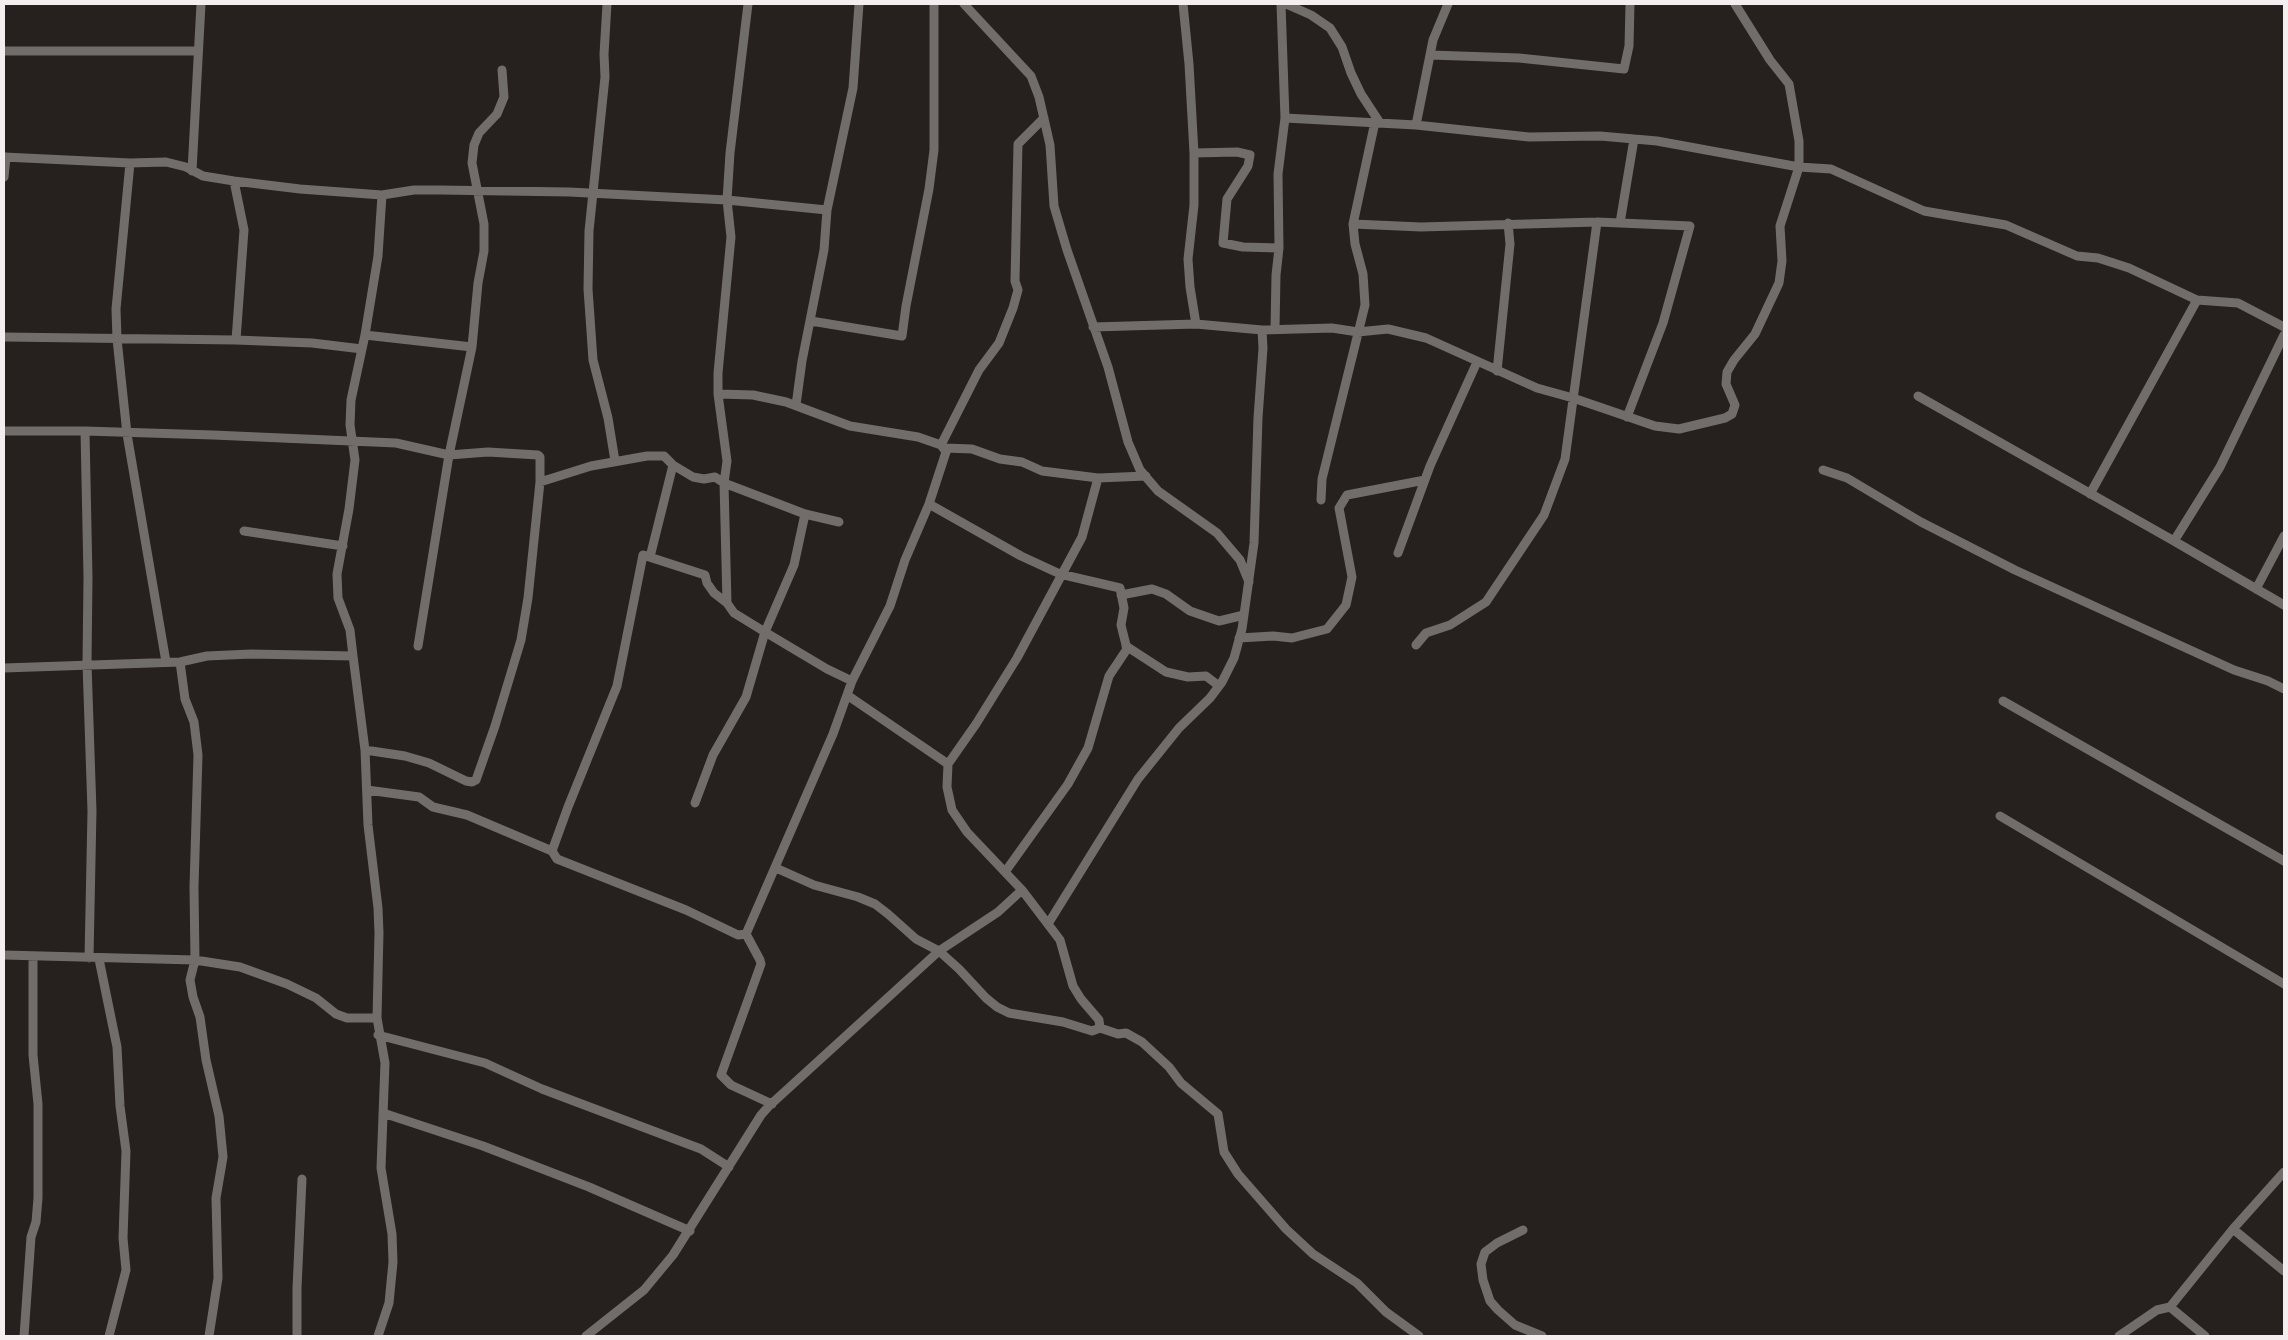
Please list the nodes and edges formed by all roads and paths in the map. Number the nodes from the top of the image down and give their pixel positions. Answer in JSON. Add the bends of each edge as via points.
{"nodes":[{"id":1,"x":201,"y":4,"type":"edge"},
{"id":2,"x":607,"y":4,"type":"edge"},
{"id":3,"x":748,"y":4,"type":"edge"},
{"id":4,"x":859,"y":4,"type":"edge"},
{"id":5,"x":934,"y":4,"type":"edge"},
{"id":6,"x":964,"y":4,"type":"edge"},
{"id":7,"x":1183,"y":4,"type":"edge"},
{"id":8,"x":1281,"y":4,"type":"edge"},
{"id":9,"x":1286,"y":4,"type":"edge"},
{"id":10,"x":1448,"y":4,"type":"edge"},
{"id":11,"x":1630,"y":4,"type":"edge"},
{"id":12,"x":1735,"y":4,"type":"edge"},
{"id":13,"x":197,"y":51,"type":"junction"},
{"id":14,"x":4,"y":52,"type":"edge"},
{"id":15,"x":1430,"y":55,"type":"junction"},
{"id":16,"x":502,"y":70,"type":"dead end"},
{"id":17,"x":1044,"y":118,"type":"junction"},
{"id":18,"x":1285,"y":118,"type":"junction"},
{"id":19,"x":1378,"y":123,"type":"junction"},
{"id":20,"x":1416,"y":125,"type":"junction"},
{"id":21,"x":1634,"y":139,"type":"junction"},
{"id":22,"x":1194,"y":153,"type":"junction"},
{"id":23,"x":5,"y":157,"type":"edge"},
{"id":24,"x":130,"y":163,"type":"junction"},
{"id":25,"x":1799,"y":167,"type":"junction"},
{"id":26,"x":192,"y":171,"type":"junction"},
{"id":27,"x":4,"y":177,"type":"edge"},
{"id":28,"x":234,"y":181,"type":"junction"},
{"id":29,"x":477,"y":190,"type":"junction"},
{"id":30,"x":594,"y":193,"type":"junction"},
{"id":31,"x":382,"y":195,"type":"junction"},
{"id":32,"x":727,"y":200,"type":"junction"},
{"id":33,"x":827,"y":210,"type":"junction"},
{"id":34,"x":1597,"y":222,"type":"junction"},
{"id":35,"x":1508,"y":223,"type":"junction"},
{"id":36,"x":1620,"y":223,"type":"junction"},
{"id":37,"x":1353,"y":224,"type":"junction"},
{"id":38,"x":1279,"y":248,"type":"junction"},
{"id":39,"x":2197,"y":300,"type":"junction"},
{"id":40,"x":811,"y":321,"type":"junction"},
{"id":41,"x":1196,"y":324,"type":"junction"},
{"id":42,"x":1093,"y":327,"type":"junction"},
{"id":43,"x":2284,"y":327,"type":"edge"},
{"id":44,"x":1275,"y":329,"type":"junction"},
{"id":45,"x":1262,"y":330,"type":"junction"},
{"id":46,"x":1358,"y":332,"type":"junction"},
{"id":47,"x":365,"y":335,"type":"junction"},
{"id":48,"x":2284,"y":335,"type":"edge"},
{"id":49,"x":4,"y":337,"type":"edge"},
{"id":50,"x":117,"y":339,"type":"junction"},
{"id":51,"x":236,"y":340,"type":"junction"},
{"id":52,"x":472,"y":347,"type":"junction"},
{"id":53,"x":362,"y":349,"type":"junction"},
{"id":54,"x":1477,"y":362,"type":"junction"},
{"id":55,"x":1497,"y":372,"type":"junction"},
{"id":56,"x":718,"y":394,"type":"junction"},
{"id":57,"x":1918,"y":396,"type":"dead end"},
{"id":58,"x":1573,"y":398,"type":"junction"},
{"id":59,"x":796,"y":406,"type":"junction"},
{"id":60,"x":1627,"y":417,"type":"junction"},
{"id":61,"x":4,"y":431,"type":"edge"},
{"id":62,"x":85,"y":431,"type":"junction"},
{"id":63,"x":127,"y":434,"type":"junction"},
{"id":64,"x":353,"y":442,"type":"junction"},
{"id":65,"x":943,"y":446,"type":"junction"},
{"id":66,"x":449,"y":454,"type":"junction"},
{"id":67,"x":615,"y":461,"type":"junction"},
{"id":68,"x":673,"y":465,"type":"junction"},
{"id":69,"x":1823,"y":470,"type":"dead end"},
{"id":70,"x":1146,"y":476,"type":"junction"},
{"id":71,"x":1098,"y":478,"type":"junction"},
{"id":72,"x":1425,"y":480,"type":"junction"},
{"id":73,"x":540,"y":482,"type":"junction"},
{"id":74,"x":724,"y":483,"type":"junction"},
{"id":75,"x":2090,"y":494,"type":"junction"},
{"id":76,"x":1321,"y":500,"type":"dead end"},
{"id":77,"x":928,"y":504,"type":"junction"},
{"id":78,"x":805,"y":514,"type":"junction"},
{"id":79,"x":839,"y":522,"type":"dead end"},
{"id":80,"x":244,"y":531,"type":"dead end"},
{"id":81,"x":2284,"y":536,"type":"edge"},
{"id":82,"x":2174,"y":541,"type":"junction"},
{"id":83,"x":343,"y":546,"type":"junction"},
{"id":84,"x":1398,"y":553,"type":"dead end"},
{"id":85,"x":650,"y":557,"type":"junction"},
{"id":86,"x":1060,"y":574,"type":"junction"},
{"id":87,"x":1250,"y":582,"type":"junction"},
{"id":88,"x":2256,"y":589,"type":"junction"},
{"id":89,"x":1121,"y":595,"type":"junction"},
{"id":90,"x":727,"y":603,"type":"junction"},
{"id":91,"x":2284,"y":605,"type":"edge"},
{"id":92,"x":1244,"y":615,"type":"junction"},
{"id":93,"x":765,"y":632,"type":"junction"},
{"id":94,"x":1239,"y":638,"type":"junction"},
{"id":95,"x":418,"y":646,"type":"dead end"},
{"id":96,"x":1416,"y":646,"type":"dead end"},
{"id":97,"x":1126,"y":649,"type":"junction"},
{"id":98,"x":353,"y":656,"type":"junction"},
{"id":99,"x":166,"y":662,"type":"junction"},
{"id":100,"x":180,"y":662,"type":"junction"},
{"id":101,"x":87,"y":664,"type":"junction"},
{"id":102,"x":4,"y":668,"type":"edge"},
{"id":103,"x":852,"y":681,"type":"junction"},
{"id":104,"x":1219,"y":686,"type":"junction"},
{"id":105,"x":2284,"y":690,"type":"edge"},
{"id":106,"x":847,"y":695,"type":"junction"},
{"id":107,"x":2003,"y":701,"type":"dead end"},
{"id":108,"x":365,"y":750,"type":"junction"},
{"id":109,"x":948,"y":764,"type":"junction"},
{"id":110,"x":367,"y":790,"type":"junction"},
{"id":111,"x":695,"y":803,"type":"dead end"},
{"id":112,"x":2000,"y":816,"type":"dead end"},
{"id":113,"x":552,"y":851,"type":"junction"},
{"id":114,"x":2284,"y":861,"type":"edge"},
{"id":115,"x":776,"y":868,"type":"junction"},
{"id":116,"x":1005,"y":872,"type":"junction"},
{"id":117,"x":1022,"y":890,"type":"junction"},
{"id":118,"x":1048,"y":924,"type":"junction"},
{"id":119,"x":746,"y":934,"type":"junction"},
{"id":120,"x":939,"y":952,"type":"junction"},
{"id":121,"x":4,"y":955,"type":"edge"},
{"id":122,"x":33,"y":957,"type":"junction"},
{"id":123,"x":89,"y":958,"type":"junction"},
{"id":124,"x":99,"y":959,"type":"junction"},
{"id":125,"x":195,"y":960,"type":"junction"},
{"id":126,"x":2284,"y":984,"type":"edge"},
{"id":127,"x":377,"y":1018,"type":"junction"},
{"id":128,"x":1100,"y":1028,"type":"junction"},
{"id":129,"x":378,"y":1034,"type":"junction"},
{"id":130,"x":772,"y":1104,"type":"junction"},
{"id":131,"x":383,"y":1113,"type":"junction"},
{"id":132,"x":729,"y":1167,"type":"junction"},
{"id":133,"x":2284,"y":1172,"type":"edge"},
{"id":134,"x":302,"y":1180,"type":"dead end"},
{"id":135,"x":2233,"y":1229,"type":"junction"},
{"id":136,"x":1523,"y":1230,"type":"dead end"},
{"id":137,"x":690,"y":1231,"type":"junction"},
{"id":138,"x":2284,"y":1271,"type":"edge"},
{"id":139,"x":2170,"y":1307,"type":"junction"},
{"id":140,"x":24,"y":1336,"type":"edge"},
{"id":141,"x":109,"y":1336,"type":"edge"},
{"id":142,"x":209,"y":1336,"type":"edge"},
{"id":143,"x":297,"y":1336,"type":"edge"},
{"id":144,"x":378,"y":1336,"type":"edge"},
{"id":145,"x":586,"y":1336,"type":"edge"},
{"id":146,"x":1419,"y":1336,"type":"edge"},
{"id":147,"x":1542,"y":1336,"type":"edge"},
{"id":148,"x":2119,"y":1336,"type":"edge"},
{"id":149,"x":2205,"y":1336,"type":"edge"}],
"edges":[{"from":1,"to":13,"type":"street"},
{"from":2,"to":30,"type":"street","via":[[605,77]]},
{"from":3,"to":32,"type":"street"},
{"from":4,"to":33,"type":"street","via":[[853,88]]},
{"from":5,"to":40,"type":"street","via":[[934,150],[902,336]]},
{"from":6,"to":17,"type":"street","via":[[1032,76]]},
{"from":7,"to":22,"type":"street"},
{"from":8,"to":18,"type":"street"},
{"from":9,"to":19,"type":"street","via":[[1330,28]]},
{"from":10,"to":15,"type":"street"},
{"from":11,"to":15,"type":"street","via":[[1629,46],[1624,69],[1519,58]]},
{"from":12,"to":25,"type":"street","via":[[1789,84],[1799,141]]},
{"from":13,"to":14,"type":"street"},
{"from":13,"to":26,"type":"street"},
{"from":15,"to":20,"type":"street"},
{"from":16,"to":29,"type":"street","via":[[504,96],[497,114],[479,133],[474,145],[472,163]]},
{"from":17,"to":42,"type":"street","via":[[1050,145],[1054,206]]},
{"from":17,"to":65,"type":"street","via":[[1018,144],[1015,281],[1018,290],[1013,308],[999,342],[979,370]]},
{"from":18,"to":19,"type":"street"},
{"from":18,"to":38,"type":"street","via":[[1278,174]]},
{"from":19,"to":20,"type":"street"},
{"from":19,"to":37,"type":"street"},
{"from":20,"to":21,"type":"street","via":[[1529,137]]},
{"from":21,"to":25,"type":"street"},
{"from":21,"to":36,"type":"street"},
{"from":22,"to":38,"type":"street","via":[[1237,152],[1250,155],[1248,166],[1226,199],[1223,243]]},
{"from":22,"to":41,"type":"street","via":[[1194,205],[1188,259]]},
{"from":23,"to":24,"type":"street"},
{"from":23,"to":27,"type":"street"},
{"from":24,"to":26,"type":"street","via":[[177,164]]},
{"from":24,"to":50,"type":"street","via":[[116,309]]},
{"from":25,"to":39,"type":"street","via":[[1830,169],[1924,211],[2006,225],[2077,256],[2098,258],[2129,268]]},
{"from":25,"to":60,"type":"street","via":[[1780,226],[1782,261],[1779,284],[1756,334],[1727,372],[1726,384],[1735,404],[1732,414],[1679,429]]},
{"from":26,"to":28,"type":"street"},
{"from":28,"to":31,"type":"street"},
{"from":28,"to":51,"type":"street","via":[[244,230]]},
{"from":29,"to":30,"type":"street"},
{"from":29,"to":31,"type":"street","via":[[414,190]]},
{"from":29,"to":52,"type":"street","via":[[484,224],[484,251]]},
{"from":30,"to":32,"type":"street"},
{"from":30,"to":67,"type":"street","via":[[589,231],[588,289],[593,351]]},
{"from":31,"to":47,"type":"street","via":[[378,256]]},
{"from":32,"to":33,"type":"street"},
{"from":32,"to":56,"type":"street","via":[[730,236]]},
{"from":33,"to":40,"type":"street","via":[[824,250]]},
{"from":34,"to":35,"type":"street"},
{"from":34,"to":36,"type":"street"},
{"from":34,"to":58,"type":"street"},
{"from":35,"to":37,"type":"street","via":[[1421,227]]},
{"from":35,"to":55,"type":"street","via":[[1510,244]]},
{"from":36,"to":60,"type":"street","via":[[1690,226],[1663,323]]},
{"from":37,"to":46,"type":"street","via":[[1363,274],[1365,305]]},
{"from":38,"to":44,"type":"street"},
{"from":39,"to":43,"type":"street","via":[[2238,303]]},
{"from":39,"to":75,"type":"street"},
{"from":40,"to":59,"type":"street"},
{"from":41,"to":42,"type":"street"},
{"from":41,"to":45,"type":"street"},
{"from":42,"to":70,"type":"street","via":[[1108,367],[1128,442]]},
{"from":44,"to":45,"type":"street"},
{"from":44,"to":46,"type":"street","via":[[1332,328]]},
{"from":45,"to":87,"type":"street"},
{"from":46,"to":54,"type":"street","via":[[1388,329],[1407,332]]},
{"from":46,"to":76,"type":"street","via":[[1322,478]]},
{"from":47,"to":52,"type":"street"},
{"from":47,"to":53,"type":"street"},
{"from":48,"to":82,"type":"street","via":[[2220,467]]},
{"from":49,"to":50,"type":"street"},
{"from":50,"to":51,"type":"street"},
{"from":50,"to":63,"type":"street"},
{"from":51,"to":53,"type":"street"},
{"from":52,"to":66,"type":"street"},
{"from":53,"to":64,"type":"street","via":[[351,400]]},
{"from":54,"to":55,"type":"street"},
{"from":54,"to":72,"type":"street"},
{"from":55,"to":58,"type":"street"},
{"from":56,"to":59,"type":"street","via":[[753,395]]},
{"from":56,"to":74,"type":"street","via":[[726,443]]},
{"from":57,"to":75,"type":"street"},
{"from":58,"to":60,"type":"street"},
{"from":58,"to":96,"type":"street","via":[[1565,459],[1544,515],[1486,602],[1450,625],[1426,633]]},
{"from":59,"to":65,"type":"street","via":[[850,426],[918,436]]},
{"from":61,"to":62,"type":"street"},
{"from":62,"to":63,"type":"street"},
{"from":62,"to":101,"type":"street"},
{"from":63,"to":64,"type":"street"},
{"from":63,"to":99,"type":"street"},
{"from":64,"to":66,"type":"street","via":[[396,443]]},
{"from":64,"to":83,"type":"street","via":[[356,460]]},
{"from":65,"to":71,"type":"street","via":[[972,449],[1000,459],[1022,462],[1042,471]]},
{"from":65,"to":77,"type":"street","via":[[946,452]]},
{"from":66,"to":73,"type":"street","via":[[536,454],[540,457]]},
{"from":66,"to":95,"type":"street"},
{"from":67,"to":68,"type":"street","via":[[664,456]]},
{"from":67,"to":73,"type":"street"},
{"from":68,"to":74,"type":"street","via":[[693,477],[715,477]]},
{"from":68,"to":85,"type":"street"},
{"from":69,"to":105,"type":"street","via":[[1847,478],[1921,522],[2015,570]]},
{"from":70,"to":71,"type":"street"},
{"from":70,"to":87,"type":"street","via":[[1158,491],[1217,533],[1240,560]]},
{"from":71,"to":86,"type":"street","via":[[1082,537]]},
{"from":72,"to":84,"type":"street"},
{"from":72,"to":94,"type":"street","via":[[1347,495],[1339,508],[1352,577],[1346,605],[1327,629],[1292,638]]},
{"from":73,"to":108,"type":"street","via":[[521,640],[476,780],[466,781],[429,763],[405,756]]},
{"from":74,"to":78,"type":"street"},
{"from":74,"to":90,"type":"street"},
{"from":75,"to":82,"type":"street"},
{"from":77,"to":86,"type":"street"},
{"from":77,"to":103,"type":"street","via":[[890,606]]},
{"from":78,"to":79,"type":"street"},
{"from":78,"to":93,"type":"street","via":[[794,566]]},
{"from":80,"to":83,"type":"street"},
{"from":81,"to":88,"type":"street"},
{"from":82,"to":88,"type":"street"},
{"from":83,"to":98,"type":"street","via":[[337,574],[338,598],[350,630]]},
{"from":85,"to":90,"type":"street","via":[[705,575],[714,593]]},
{"from":85,"to":113,"type":"street","via":[[643,554],[617,686]]},
{"from":86,"to":89,"type":"street","via":[[1120,588]]},
{"from":86,"to":109,"type":"street","via":[[1017,658]]},
{"from":87,"to":92,"type":"street"},
{"from":88,"to":91,"type":"street"},
{"from":89,"to":92,"type":"street","via":[[1152,589],[1166,594],[1190,611],[1219,621]]},
{"from":89,"to":97,"type":"street","via":[[1124,608],[1121,625]]},
{"from":90,"to":93,"type":"street","via":[[734,613]]},
{"from":92,"to":94,"type":"street"},
{"from":93,"to":103,"type":"street"},
{"from":93,"to":111,"type":"street","via":[[746,697],[714,755]]},
{"from":94,"to":104,"type":"street","via":[[1234,658]]},
{"from":97,"to":104,"type":"street","via":[[1126,646],[1166,672],[1188,677],[1206,676]]},
{"from":97,"to":116,"type":"street","via":[[1109,676],[1084,756],[1068,784]]},
{"from":98,"to":100,"type":"street","via":[[251,654],[207,656]]},
{"from":98,"to":108,"type":"street"},
{"from":99,"to":100,"type":"street"},
{"from":99,"to":101,"type":"street"},
{"from":100,"to":125,"type":"street","via":[[198,755]]},
{"from":101,"to":102,"type":"street"},
{"from":101,"to":123,"type":"street","via":[[92,811]]},
{"from":103,"to":106,"type":"street"},
{"from":104,"to":118,"type":"street","via":[[1179,728],[1138,779]]},
{"from":106,"to":109,"type":"street"},
{"from":106,"to":115,"type":"street","via":[[834,734]]},
{"from":107,"to":114,"type":"street"},
{"from":108,"to":110,"type":"street"},
{"from":109,"to":116,"type":"street","via":[[947,787],[952,810],[967,832]]},
{"from":110,"to":113,"type":"street","via":[[419,797],[433,807],[467,816]]},
{"from":110,"to":127,"type":"street","via":[[380,933]]},
{"from":112,"to":126,"type":"street"},
{"from":113,"to":119,"type":"street","via":[[557,859],[686,910],[738,935]]},
{"from":115,"to":119,"type":"street"},
{"from":115,"to":120,"type":"street","via":[[814,885],[875,904],[916,939]]},
{"from":116,"to":117,"type":"street"},
{"from":117,"to":118,"type":"street"},
{"from":117,"to":120,"type":"street","via":[[998,912]]},
{"from":118,"to":128,"type":"street","via":[[1060,940],[1073,986],[1099,1020]]},
{"from":119,"to":130,"type":"street","via":[[761,964],[721,1075],[731,1085]]},
{"from":120,"to":128,"type":"street","via":[[986,998],[1009,1013],[1064,1022],[1092,1031]]},
{"from":120,"to":130,"type":"street"},
{"from":121,"to":122,"type":"street"},
{"from":122,"to":123,"type":"street"},
{"from":122,"to":140,"type":"street","via":[[38,1198],[31,1237]]},
{"from":123,"to":124,"type":"street"},
{"from":124,"to":125,"type":"street"},
{"from":124,"to":141,"type":"street","via":[[117,1047],[126,1151],[123,1238],[126,1270]]},
{"from":125,"to":127,"type":"street","via":[[240,967],[287,984],[347,1018]]},
{"from":125,"to":142,"type":"street","via":[[190,980],[219,1116],[223,1157],[216,1198],[218,1278]]},
{"from":127,"to":129,"type":"street"},
{"from":128,"to":146,"type":"street","via":[[1126,1033],[1154,1052],[1219,1116],[1224,1152],[1238,1174],[1286,1229],[1313,1254],[1358,1283],[1386,1312]]},
{"from":129,"to":131,"type":"street","via":[[385,1063]]},
{"from":129,"to":132,"type":"street","via":[[485,1063],[542,1089],[701,1149]]},
{"from":130,"to":132,"type":"street","via":[[761,1115]]},
{"from":131,"to":137,"type":"street","via":[[589,1187]]},
{"from":131,"to":144,"type":"street","via":[[382,1168],[392,1234],[392,1283]]},
{"from":132,"to":137,"type":"street"},
{"from":133,"to":135,"type":"street"},
{"from":134,"to":143,"type":"street"},
{"from":135,"to":138,"type":"street"},
{"from":135,"to":139,"type":"street"},
{"from":136,"to":147,"type":"street","via":[[1485,1252],[1483,1280],[1490,1301],[1498,1310],[1516,1325]]},
{"from":137,"to":145,"type":"street","via":[[644,1290]]},
{"from":139,"to":148,"type":"street","via":[[2157,1310]]},
{"from":139,"to":149,"type":"street"}]}
